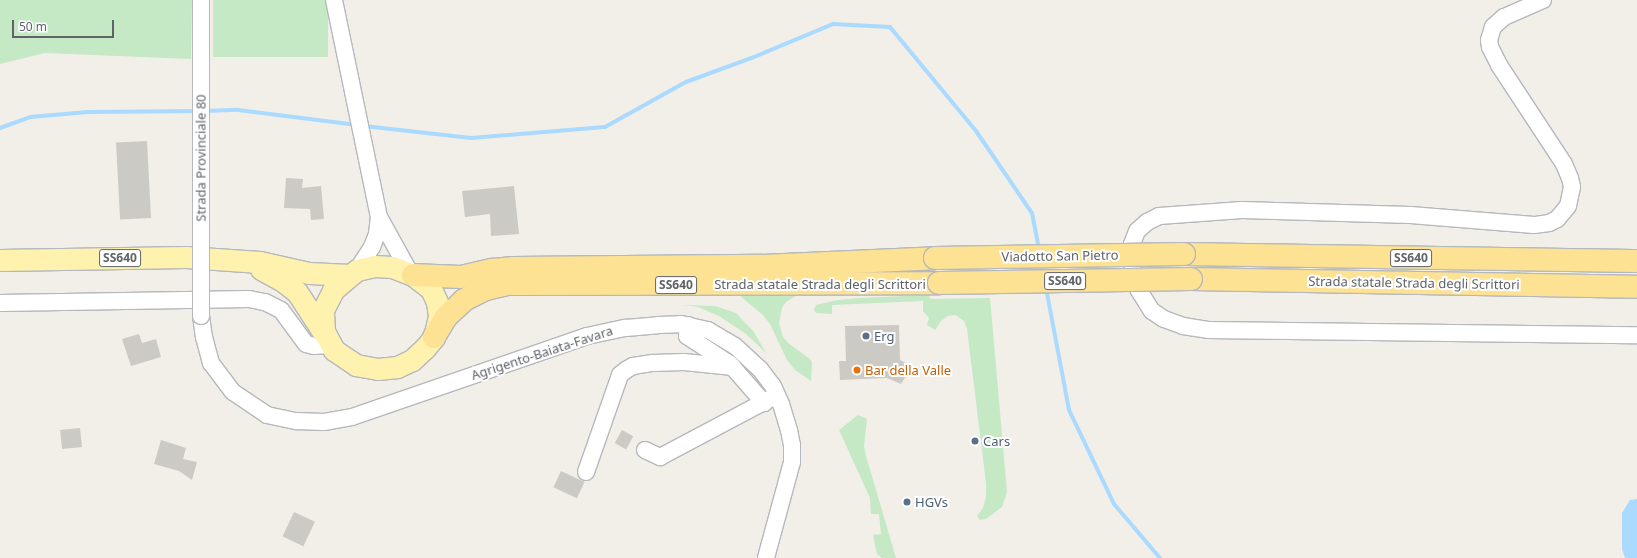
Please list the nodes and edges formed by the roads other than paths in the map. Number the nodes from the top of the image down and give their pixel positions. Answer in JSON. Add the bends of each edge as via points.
{"nodes":[{"id":1,"x":201,"y":0,"type":"edge"},
{"id":2,"x":334,"y":0,"type":"edge"},
{"id":3,"x":1543,"y":0,"type":"edge"},
{"id":4,"x":379,"y":217,"type":"junction"},
{"id":5,"x":1637,"y":246,"type":"edge"},
{"id":6,"x":1184,"y":254,"type":"joint"},
{"id":7,"x":935,"y":258,"type":"joint"},
{"id":8,"x":1460,"y":258,"type":"junction"},
{"id":9,"x":0,"y":260,"type":"edge"},
{"id":10,"x":240,"y":260,"type":"junction"},
{"id":11,"x":1637,"y":261,"type":"edge"},
{"id":12,"x":353,"y":272,"type":"junction"},
{"id":13,"x":412,"y":274,"type":"junction"},
{"id":14,"x":1191,"y":279,"type":"joint"},
{"id":15,"x":939,"y":283,"type":"joint"},
{"id":16,"x":1633,"y":287,"type":"edge"},
{"id":17,"x":0,"y":303,"type":"edge"},
{"id":18,"x":201,"y":316,"type":"joint"},
{"id":19,"x":688,"y":325,"type":"junction"},
{"id":20,"x":1637,"y":335,"type":"edge"},
{"id":21,"x":434,"y":337,"type":"junction"},
{"id":22,"x":328,"y":341,"type":"junction"},
{"id":23,"x":733,"y":367,"type":"junction"},
{"id":24,"x":770,"y":399,"type":"junction"},
{"id":25,"x":645,"y":450,"type":"dead end"},
{"id":26,"x":586,"y":472,"type":"dead end"},
{"id":27,"x":766,"y":558,"type":"edge"}],
"edges":[{"from":1,"to":18,"type":"street","name":"Strada Provinciale 80","bridge":true},
{"from":2,"to":4,"type":"street"},
{"from":3,"to":20,"type":"street","via":[[1504,17],[1493,27],[1489,40],[1499,65],[1564,164],[1570,178],[1572,188],[1568,206],[1557,219],[1534,225],[1410,215],[1242,210],[1159,216],[1137,231],[1132,244],[1138,289],[1152,311],[1164,319],[1183,326],[1208,330]]},
{"from":4,"to":12,"type":"street","via":[[372,247]]},
{"from":4,"to":13,"type":"street"},
{"from":5,"to":8,"type":"highway"},
{"from":6,"to":7,"type":"highway","name":"Viadotto San Pietro","number":"SS640","bridge":true},
{"from":6,"to":8,"type":"highway","name":"Strada statale Strada degli Scrittori","number":"SS640"},
{"from":7,"to":13,"type":"highway","name":"Strada statale Strada degli Scrittori","number":"SS640","via":[[762,266],[514,268],[461,277]]},
{"from":8,"to":11,"type":"highway","name":"Strada statale Strada degli Scrittori","number":"SS640"},
{"from":9,"to":10,"type":"main road","number":"SS640","via":[[186,257]]},
{"from":10,"to":12,"type":"main road","via":[[309,273]]},
{"from":10,"to":22,"type":"main road","via":[[267,272],[297,292]]},
{"from":12,"to":13,"type":"main road","via":[[384,266]]},
{"from":12,"to":22,"type":"main road","via":[[333,290],[326,302],[323,324]]},
{"from":13,"to":21,"type":"main road","via":[[430,289],[437,302],[439,316]]},
{"from":14,"to":15,"type":"highway","name":"Viadotto San Pietro","number":"SS640","bridge":true},
{"from":14,"to":16,"type":"highway","name":"Strada statale Strada degli Scrittori","number":"SS640"},
{"from":15,"to":21,"type":"highway","name":"Strada statale Strada degli Scrittori","number":"SS640","via":[[507,284],[486,289],[464,300],[446,318]]},
{"from":17,"to":22,"type":"street","via":[[249,299],[265,302],[281,310],[306,344],[314,346]]},
{"from":18,"to":19,"type":"street","name":"Agrigento-Baiata-Favara","via":[[211,363],[233,392],[267,415],[296,421],[324,422],[352,417],[587,336],[658,324]]},
{"from":19,"to":23,"type":"street","via":[[687,336],[716,353]]},
{"from":19,"to":24,"type":"street","name":"Agrigento-Baiata-Favara","via":[[718,334],[744,353],[767,378]]},
{"from":21,"to":22,"type":"main road","via":[[412,360],[388,368],[366,368],[356,365],[341,356]]},
{"from":23,"to":24,"type":"street"},
{"from":23,"to":26,"type":"street","via":[[684,362],[653,363],[633,366],[626,370],[620,375]]},
{"from":24,"to":25,"type":"street","via":[[660,457]]},
{"from":24,"to":27,"type":"street","name":"Agrigento-Baiata-Favara","via":[[789,430],[792,454],[789,476]]}]}
